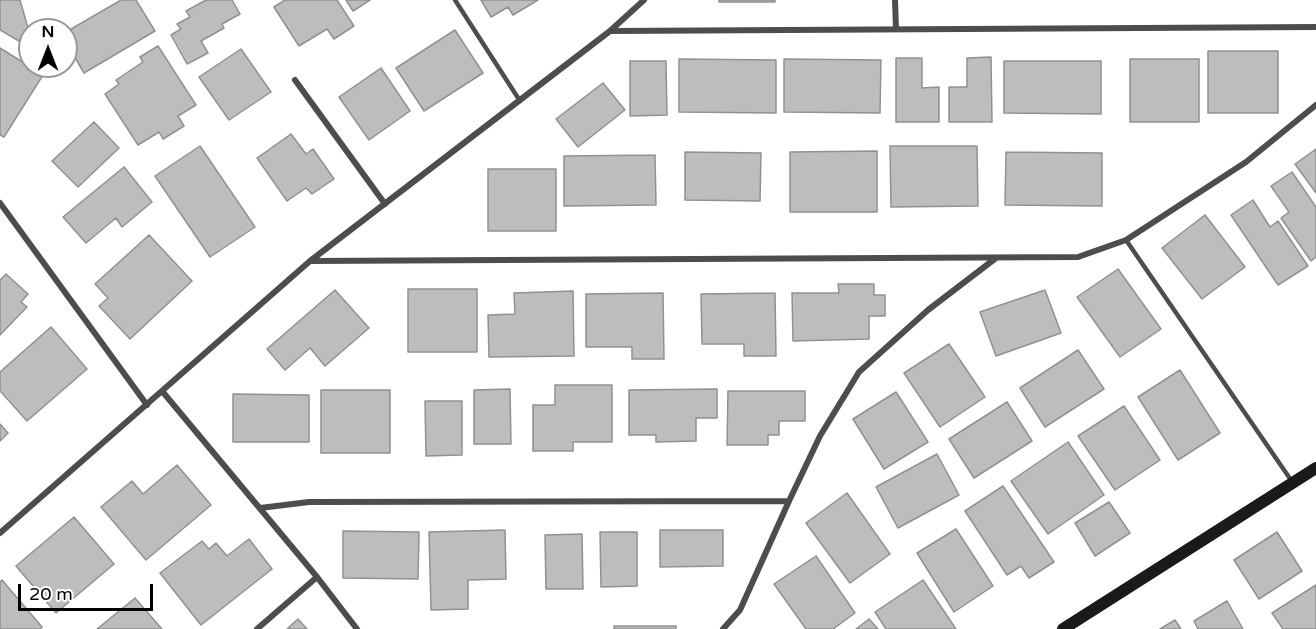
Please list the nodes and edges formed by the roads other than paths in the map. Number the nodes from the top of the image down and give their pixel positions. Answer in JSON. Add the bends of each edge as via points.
{"nodes":[{"id":1,"x":455,"y":0,"type":"edge"},
{"id":2,"x":644,"y":0,"type":"edge"},
{"id":3,"x":895,"y":0,"type":"edge"},
{"id":4,"x":1316,"y":27,"type":"edge"},
{"id":5,"x":896,"y":29,"type":"junction"},
{"id":6,"x":610,"y":31,"type":"junction"},
{"id":7,"x":295,"y":80,"type":"dead end"},
{"id":8,"x":520,"y":101,"type":"junction"},
{"id":9,"x":1316,"y":105,"type":"edge"},
{"id":10,"x":0,"y":203,"type":"edge"},
{"id":11,"x":385,"y":204,"type":"junction"},
{"id":12,"x":7,"y":213,"type":"junction"},
{"id":13,"x":0,"y":219,"type":"edge"},
{"id":14,"x":1126,"y":240,"type":"junction"},
{"id":15,"x":996,"y":258,"type":"junction"},
{"id":16,"x":310,"y":261,"type":"junction"},
{"id":17,"x":162,"y":392,"type":"junction"},
{"id":18,"x":147,"y":405,"type":"junction"},
{"id":19,"x":1316,"y":468,"type":"edge"},
{"id":20,"x":1293,"y":483,"type":"junction"},
{"id":21,"x":789,"y":501,"type":"junction"},
{"id":22,"x":260,"y":508,"type":"junction"},
{"id":23,"x":0,"y":533,"type":"edge"},
{"id":24,"x":317,"y":577,"type":"junction"},
{"id":25,"x":257,"y":629,"type":"edge"},
{"id":26,"x":357,"y":629,"type":"edge"},
{"id":27,"x":723,"y":629,"type":"edge"},
{"id":28,"x":1064,"y":629,"type":"edge"}],
"edges":[{"from":1,"to":8,"type":"lane"},
{"from":2,"to":6,"type":"street"},
{"from":3,"to":5,"type":"street"},
{"from":4,"to":5,"type":"street"},
{"from":5,"to":6,"type":"street"},
{"from":6,"to":8,"type":"street"},
{"from":7,"to":11,"type":"street"},
{"from":8,"to":11,"type":"street"},
{"from":9,"to":14,"type":"street","via":[[1246,162]]},
{"from":10,"to":12,"type":"street"},
{"from":11,"to":16,"type":"street"},
{"from":12,"to":13,"type":"street"},
{"from":12,"to":18,"type":"street"},
{"from":14,"to":15,"type":"street","via":[[1078,257]]},
{"from":14,"to":20,"type":"lane"},
{"from":15,"to":16,"type":"street"},
{"from":15,"to":21,"type":"street","via":[[928,310],[859,372],[820,436]]},
{"from":16,"to":17,"type":"street"},
{"from":17,"to":18,"type":"street"},
{"from":17,"to":22,"type":"street"},
{"from":18,"to":23,"type":"street"},
{"from":19,"to":20,"type":"street"},
{"from":20,"to":28,"type":"street"},
{"from":21,"to":22,"type":"street","via":[[309,502]]},
{"from":21,"to":27,"type":"street","via":[[740,610]]},
{"from":22,"to":24,"type":"street"},
{"from":24,"to":25,"type":"street"},
{"from":24,"to":26,"type":"street"}]}
